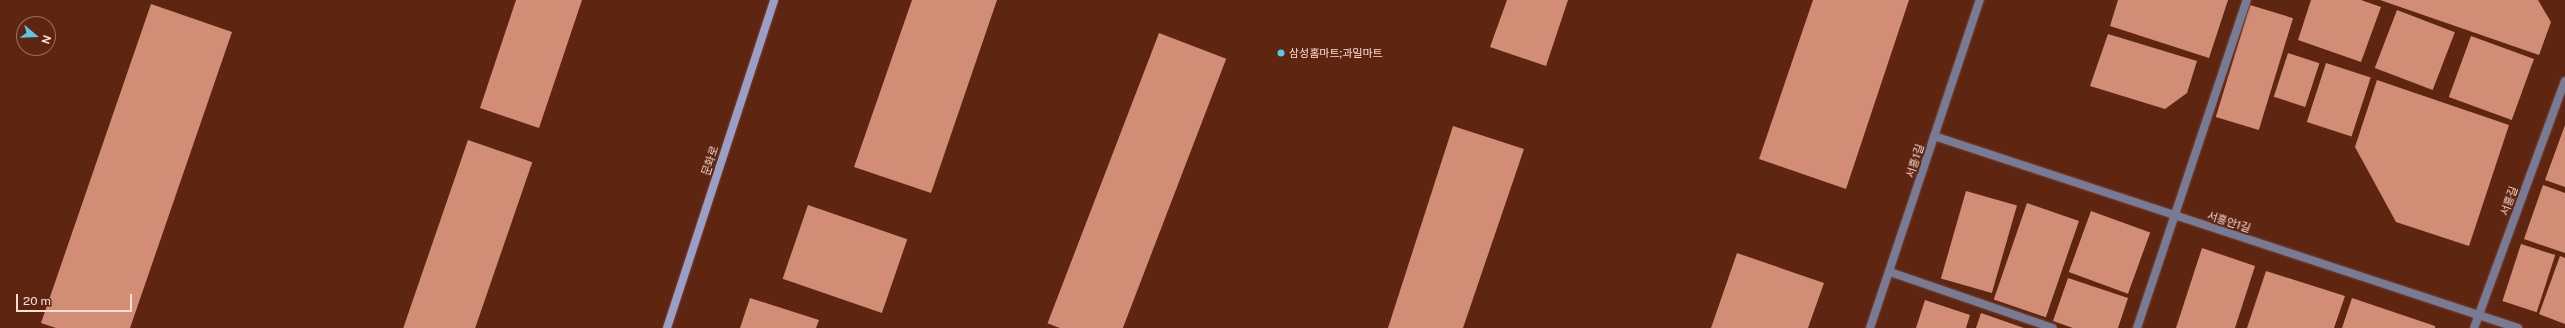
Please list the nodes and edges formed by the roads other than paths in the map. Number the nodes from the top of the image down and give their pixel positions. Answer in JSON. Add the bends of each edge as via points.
{"nodes":[{"id":1,"x":774,"y":0,"type":"edge"},
{"id":2,"x":1980,"y":0,"type":"edge"},
{"id":3,"x":2247,"y":0,"type":"edge"},
{"id":4,"x":2565,"y":81,"type":"edge"},
{"id":5,"x":1934,"y":136,"type":"junction"},
{"id":6,"x":2176,"y":216,"type":"junction"},
{"id":7,"x":1890,"y":272,"type":"junction"},
{"id":8,"x":2478,"y":315,"type":"junction"},
{"id":9,"x":667,"y":328,"type":"edge"},
{"id":10,"x":1870,"y":328,"type":"edge"},
{"id":11,"x":2053,"y":328,"type":"edge"},
{"id":12,"x":2137,"y":328,"type":"edge"},
{"id":13,"x":2474,"y":328,"type":"edge"},
{"id":14,"x":2518,"y":328,"type":"edge"}],
"edges":[{"from":1,"to":9,"type":"street","name":"문화로"},
{"from":2,"to":5,"type":"street","name":"서흥1길"},
{"from":3,"to":6,"type":"street"},
{"from":4,"to":8,"type":"street","name":"서흥길"},
{"from":5,"to":6,"type":"street","name":"서흥안1길"},
{"from":5,"to":7,"type":"street","name":"서흥1길"},
{"from":6,"to":8,"type":"street","name":"서흥안1길"},
{"from":6,"to":12,"type":"street"},
{"from":7,"to":10,"type":"street","name":"서흥1길"},
{"from":7,"to":11,"type":"street"},
{"from":8,"to":13,"type":"street","name":"서흥길"},
{"from":8,"to":14,"type":"street","name":"서흥안1길"}]}
